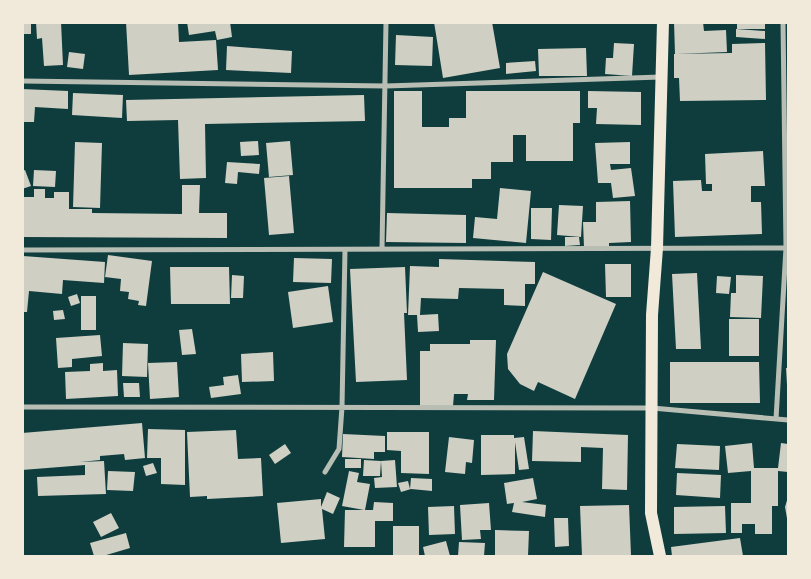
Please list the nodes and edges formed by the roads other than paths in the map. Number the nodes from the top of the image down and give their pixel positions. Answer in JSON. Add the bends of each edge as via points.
{"nodes":[{"id":1,"x":386,"y":22,"type":"edge"},
{"id":2,"x":663,"y":22,"type":"edge"},
{"id":3,"x":783,"y":22,"type":"edge"},
{"id":4,"x":661,"y":77,"type":"junction"},
{"id":5,"x":22,"y":81,"type":"edge"},
{"id":6,"x":386,"y":86,"type":"junction"},
{"id":7,"x":382,"y":248,"type":"junction"},
{"id":8,"x":657,"y":248,"type":"junction"},
{"id":9,"x":787,"y":248,"type":"edge"},
{"id":10,"x":22,"y":250,"type":"edge"},
{"id":11,"x":346,"y":250,"type":"junction"},
{"id":12,"x":22,"y":407,"type":"edge"},
{"id":13,"x":342,"y":408,"type":"junction"},
{"id":14,"x":652,"y":408,"type":"junction"},
{"id":15,"x":776,"y":419,"type":"junction"},
{"id":16,"x":788,"y":420,"type":"edge"},
{"id":17,"x":325,"y":472,"type":"dead end"},
{"id":18,"x":660,"y":556,"type":"edge"}],
"edges":[{"from":1,"to":6,"type":"street"},
{"from":2,"to":4,"type":"main road"},
{"from":3,"to":9,"type":"street"},
{"from":4,"to":6,"type":"street"},
{"from":4,"to":8,"type":"main road"},
{"from":5,"to":6,"type":"street"},
{"from":6,"to":7,"type":"street"},
{"from":7,"to":8,"type":"street"},
{"from":7,"to":11,"type":"street"},
{"from":8,"to":9,"type":"street"},
{"from":8,"to":14,"type":"main road","via":[[652,315]]},
{"from":9,"to":15,"type":"street"},
{"from":10,"to":11,"type":"street"},
{"from":11,"to":13,"type":"street"},
{"from":12,"to":13,"type":"street"},
{"from":13,"to":14,"type":"street"},
{"from":13,"to":17,"type":"street","via":[[339,449]]},
{"from":14,"to":15,"type":"street"},
{"from":14,"to":18,"type":"main road","via":[[651,513]]},
{"from":15,"to":16,"type":"street"}]}
